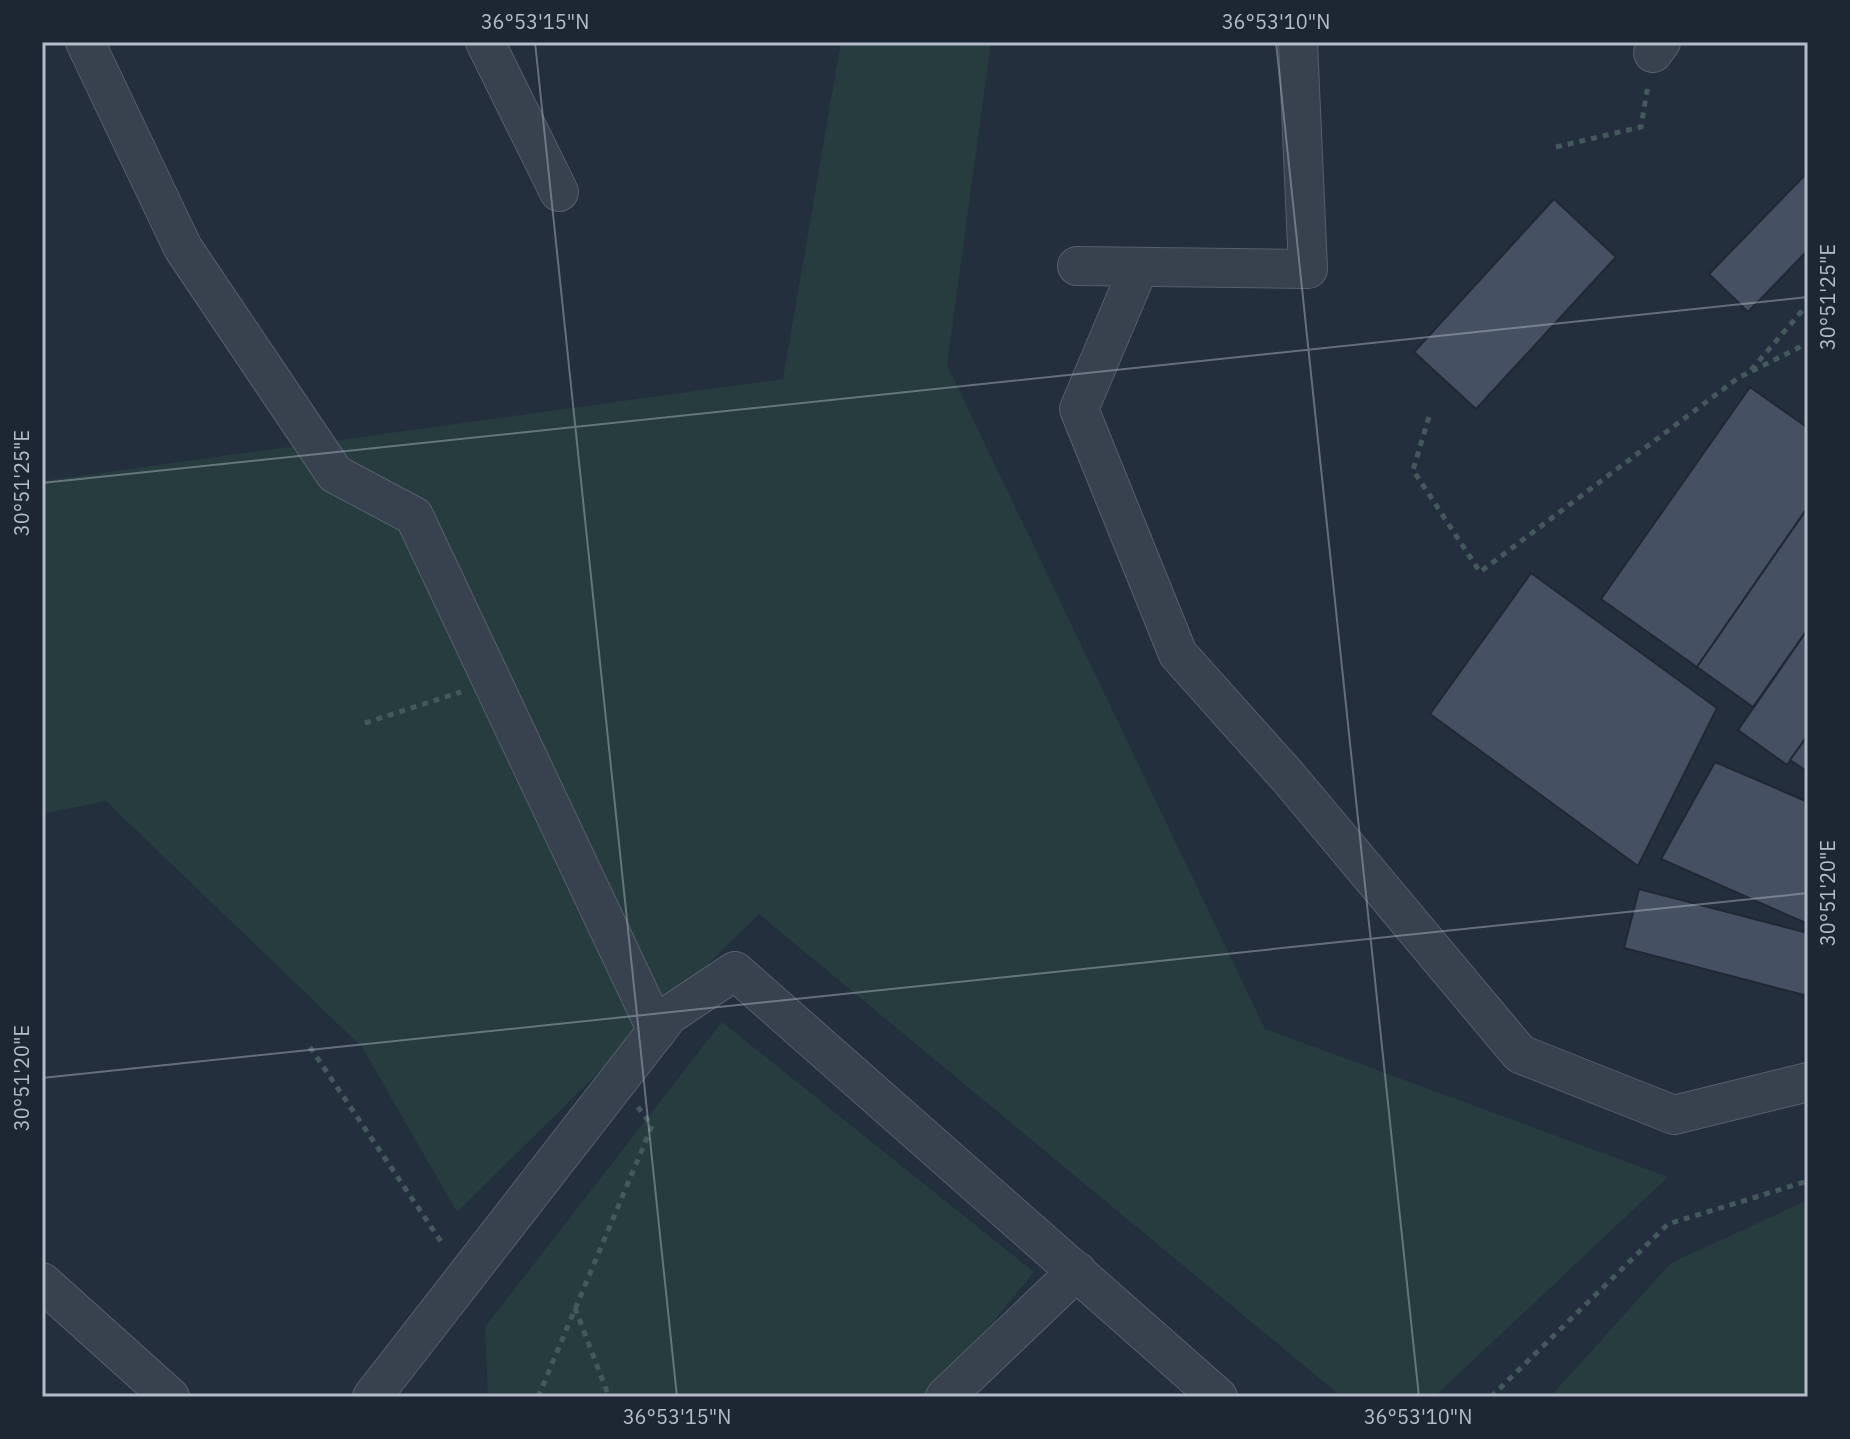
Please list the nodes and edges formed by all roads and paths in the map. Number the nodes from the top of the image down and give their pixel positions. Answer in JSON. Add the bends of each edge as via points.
{"nodes":[{"id":1,"x":85,"y":42,"type":"edge"},
{"id":2,"x":485,"y":42,"type":"edge"},
{"id":3,"x":1298,"y":42,"type":"edge"},
{"id":4,"x":1657,"y":47,"type":"edge"},
{"id":5,"x":1556,"y":147,"type":"dead end"},
{"id":6,"x":559,"y":192,"type":"dead end"},
{"id":7,"x":1077,"y":266,"type":"dead end"},
{"id":8,"x":1139,"y":267,"type":"junction"},
{"id":9,"x":1808,"y":304,"type":"edge"},
{"id":10,"x":1808,"y":343,"type":"edge"},
{"id":11,"x":1749,"y":373,"type":"junction"},
{"id":12,"x":1429,"y":417,"type":"dead end"},
{"id":13,"x":493,"y":682,"type":"junction"},
{"id":14,"x":365,"y":723,"type":"dead end"},
{"id":15,"x":657,"y":1031,"type":"junction"},
{"id":16,"x":310,"y":1047,"type":"dead end"},
{"id":17,"x":618,"y":1081,"type":"junction"},
{"id":18,"x":1808,"y":1082,"type":"edge"},
{"id":19,"x":1808,"y":1181,"type":"edge"},
{"id":20,"x":1077,"y":1271,"type":"junction"},
{"id":21,"x":465,"y":1277,"type":"junction"},
{"id":22,"x":42,"y":1282,"type":"edge"},
{"id":23,"x":575,"y":1308,"type":"junction"},
{"id":24,"x":170,"y":1397,"type":"edge"},
{"id":25,"x":372,"y":1397,"type":"edge"},
{"id":26,"x":538,"y":1397,"type":"edge"},
{"id":27,"x":609,"y":1397,"type":"edge"},
{"id":28,"x":945,"y":1397,"type":"edge"},
{"id":29,"x":1218,"y":1397,"type":"edge"},
{"id":30,"x":1491,"y":1397,"type":"edge"}],
"edges":[{"from":1,"to":13,"type":"street","via":[[183,248],[335,474],[414,516]]},
{"from":2,"to":6,"type":"street"},
{"from":3,"to":8,"type":"street","via":[[1308,269]]},
{"from":4,"to":5,"type":"path","via":[[1641,127]]},
{"from":7,"to":8,"type":"street"},
{"from":8,"to":18,"type":"street","via":[[1079,409],[1178,654],[1520,1054],[1674,1115]]},
{"from":9,"to":11,"type":"path"},
{"from":10,"to":11,"type":"path"},
{"from":11,"to":12,"type":"path","via":[[1480,572],[1413,470]]},
{"from":13,"to":14,"type":"path"},
{"from":13,"to":15,"type":"street"},
{"from":15,"to":17,"type":"street"},
{"from":15,"to":20,"type":"street","via":[[669,1015],[735,971]]},
{"from":16,"to":21,"type":"path"},
{"from":17,"to":21,"type":"street"},
{"from":17,"to":23,"type":"path","via":[[652,1126]]},
{"from":19,"to":30,"type":"path","via":[[1668,1224]]},
{"from":20,"to":28,"type":"street"},
{"from":20,"to":29,"type":"street"},
{"from":21,"to":25,"type":"street"},
{"from":22,"to":24,"type":"street"},
{"from":23,"to":26,"type":"path"},
{"from":23,"to":27,"type":"path"}]}
